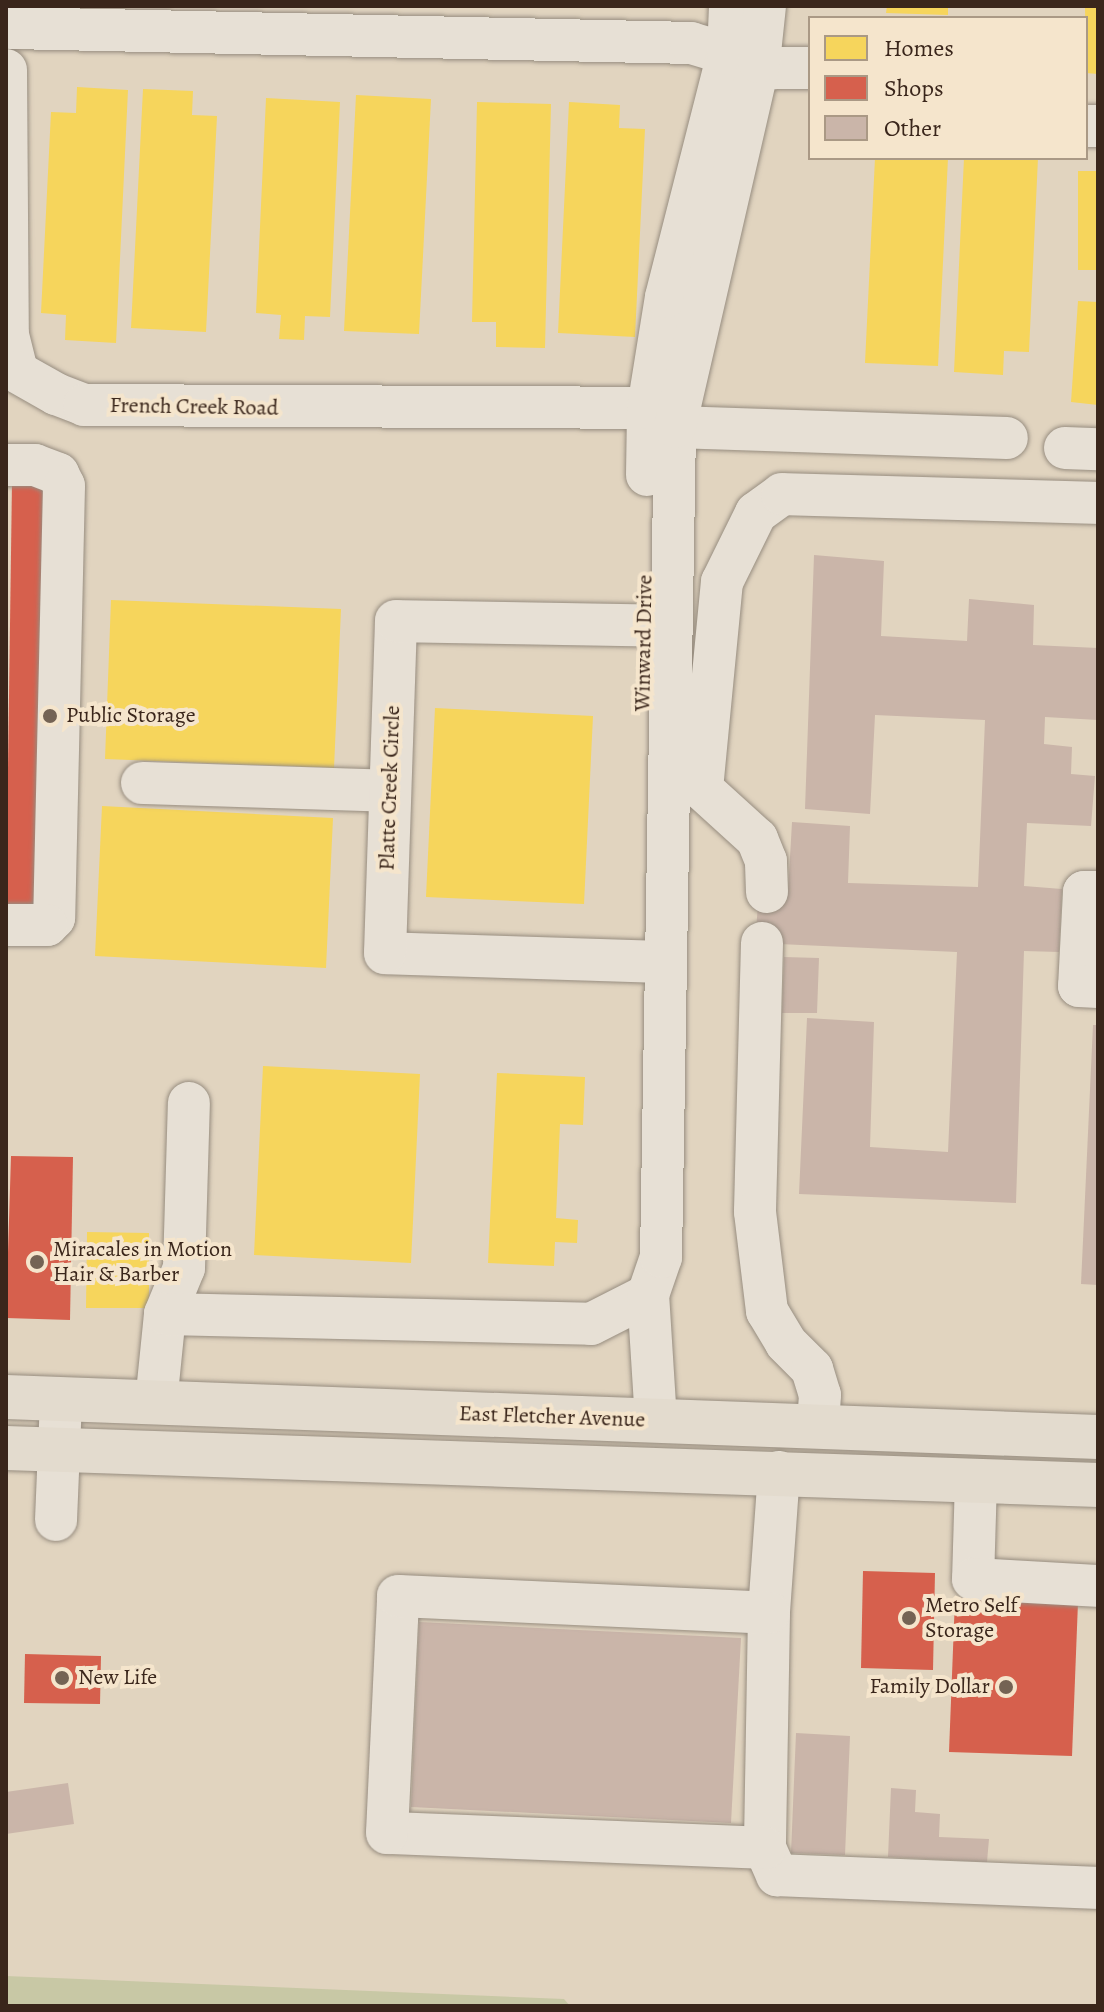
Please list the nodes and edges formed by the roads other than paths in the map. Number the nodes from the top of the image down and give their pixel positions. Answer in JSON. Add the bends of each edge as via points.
{"nodes":[{"id":1,"x":730,"y":6,"type":"edge"},
{"id":2,"x":765,"y":6,"type":"edge"},
{"id":3,"x":10,"y":30,"type":"edge"},
{"id":4,"x":744,"y":58,"type":"junction"},
{"id":5,"x":808,"y":68,"type":"edge"},
{"id":6,"x":6,"y":70,"type":"edge"},
{"id":7,"x":668,"y":414,"type":"junction"},
{"id":8,"x":1007,"y":438,"type":"dead end"},
{"id":9,"x":6,"y":465,"type":"edge"},
{"id":10,"x":1098,"y":503,"type":"edge"},
{"id":11,"x":659,"y":626,"type":"junction"},
{"id":12,"x":142,"y":783,"type":"dead end"},
{"id":13,"x":390,"y":791,"type":"junction"},
{"id":14,"x":767,"y":892,"type":"dead end"},
{"id":15,"x":1098,"y":892,"type":"edge"},
{"id":16,"x":6,"y":925,"type":"edge"},
{"id":17,"x":762,"y":943,"type":"dead end"},
{"id":18,"x":651,"y":962,"type":"junction"},
{"id":19,"x":1098,"y":987,"type":"edge"},
{"id":20,"x":189,"y":1103,"type":"dead end"},
{"id":21,"x":648,"y":1298,"type":"junction"},
{"id":22,"x":165,"y":1314,"type":"junction"},
{"id":23,"x":6,"y":1397,"type":"edge"},
{"id":24,"x":61,"y":1399,"type":"junction"},
{"id":25,"x":156,"y":1403,"type":"junction"},
{"id":26,"x":656,"y":1421,"type":"junction"},
{"id":27,"x":818,"y":1425,"type":"junction"},
{"id":28,"x":1098,"y":1437,"type":"edge"},
{"id":29,"x":6,"y":1448,"type":"edge"},
{"id":30,"x":58,"y":1450,"type":"junction"},
{"id":31,"x":153,"y":1455,"type":"junction"},
{"id":32,"x":683,"y":1468,"type":"junction"},
{"id":33,"x":779,"y":1472,"type":"junction"},
{"id":34,"x":976,"y":1480,"type":"junction"},
{"id":35,"x":1098,"y":1485,"type":"edge"},
{"id":36,"x":56,"y":1520,"type":"dead end"},
{"id":37,"x":1081,"y":1585,"type":"edge"},
{"id":38,"x":769,"y":1613,"type":"junction"},
{"id":39,"x":765,"y":1848,"type":"junction"},
{"id":40,"x":1098,"y":1888,"type":"edge"}],
"edges":[{"from":1,"to":4,"type":"street","name":"Winward Drive"},
{"from":2,"to":4,"type":"street","name":"Winward Drive"},
{"from":3,"to":4,"type":"street","via":[[691,43]]},
{"from":4,"to":5,"type":"street"},
{"from":4,"to":7,"type":"street","name":"Winward Drive","via":[[666,297]]},
{"from":6,"to":7,"type":"street","name":"French Creek Road","via":[[8,335],[17,372],[56,394],[99,405]]},
{"from":7,"to":8,"type":"street","name":"French Creek Road"},
{"from":7,"to":11,"type":"street","name":"Winward Drive"},
{"from":9,"to":16,"type":"street","via":[[35,465],[58,474],[64,486],[54,918],[47,925]]},
{"from":10,"to":14,"type":"street","via":[[782,494],[756,513],[722,582],[702,789],[757,839],[766,861]]},
{"from":11,"to":13,"type":"street","name":"Platte Creek Circle","via":[[396,621]]},
{"from":11,"to":18,"type":"street","name":"Winward Drive"},
{"from":12,"to":13,"type":"street"},
{"from":13,"to":18,"type":"street","name":"Platte Creek Circle","via":[[385,953]]},
{"from":15,"to":19,"type":"street","via":[[1084,892],[1079,986]]},
{"from":17,"to":27,"type":"street","via":[[755,1212],[767,1311],[786,1343],[812,1369],[820,1395]]},
{"from":18,"to":21,"type":"street","name":"Winward Drive","via":[[661,1257]]},
{"from":20,"to":22,"type":"street","via":[[184,1268]]},
{"from":21,"to":22,"type":"street","via":[[591,1324]]},
{"from":21,"to":26,"type":"street","name":"Winward Drive"},
{"from":22,"to":25,"type":"street"},
{"from":23,"to":24,"type":"main road","name":"East Fletcher Avenue"},
{"from":24,"to":25,"type":"main road","name":"East Fletcher Avenue"},
{"from":24,"to":30,"type":"street"},
{"from":25,"to":26,"type":"main road","name":"East Fletcher Avenue"},
{"from":25,"to":31,"type":"main road"},
{"from":26,"to":27,"type":"main road","name":"East Fletcher Avenue"},
{"from":26,"to":32,"type":"main road"},
{"from":27,"to":28,"type":"main road","name":"East Fletcher Avenue"},
{"from":29,"to":30,"type":"main road"},
{"from":30,"to":31,"type":"main road"},
{"from":30,"to":36,"type":"street"},
{"from":31,"to":32,"type":"main road"},
{"from":32,"to":33,"type":"main road"},
{"from":33,"to":34,"type":"main road"},
{"from":33,"to":38,"type":"street"},
{"from":34,"to":35,"type":"main road"},
{"from":34,"to":37,"type":"street","via":[[973,1579]]},
{"from":38,"to":39,"type":"street"},
{"from":38,"to":39,"type":"street","via":[[398,1596],[387,1833]]},
{"from":39,"to":40,"type":"street","via":[[777,1875],[785,1877]]}]}
